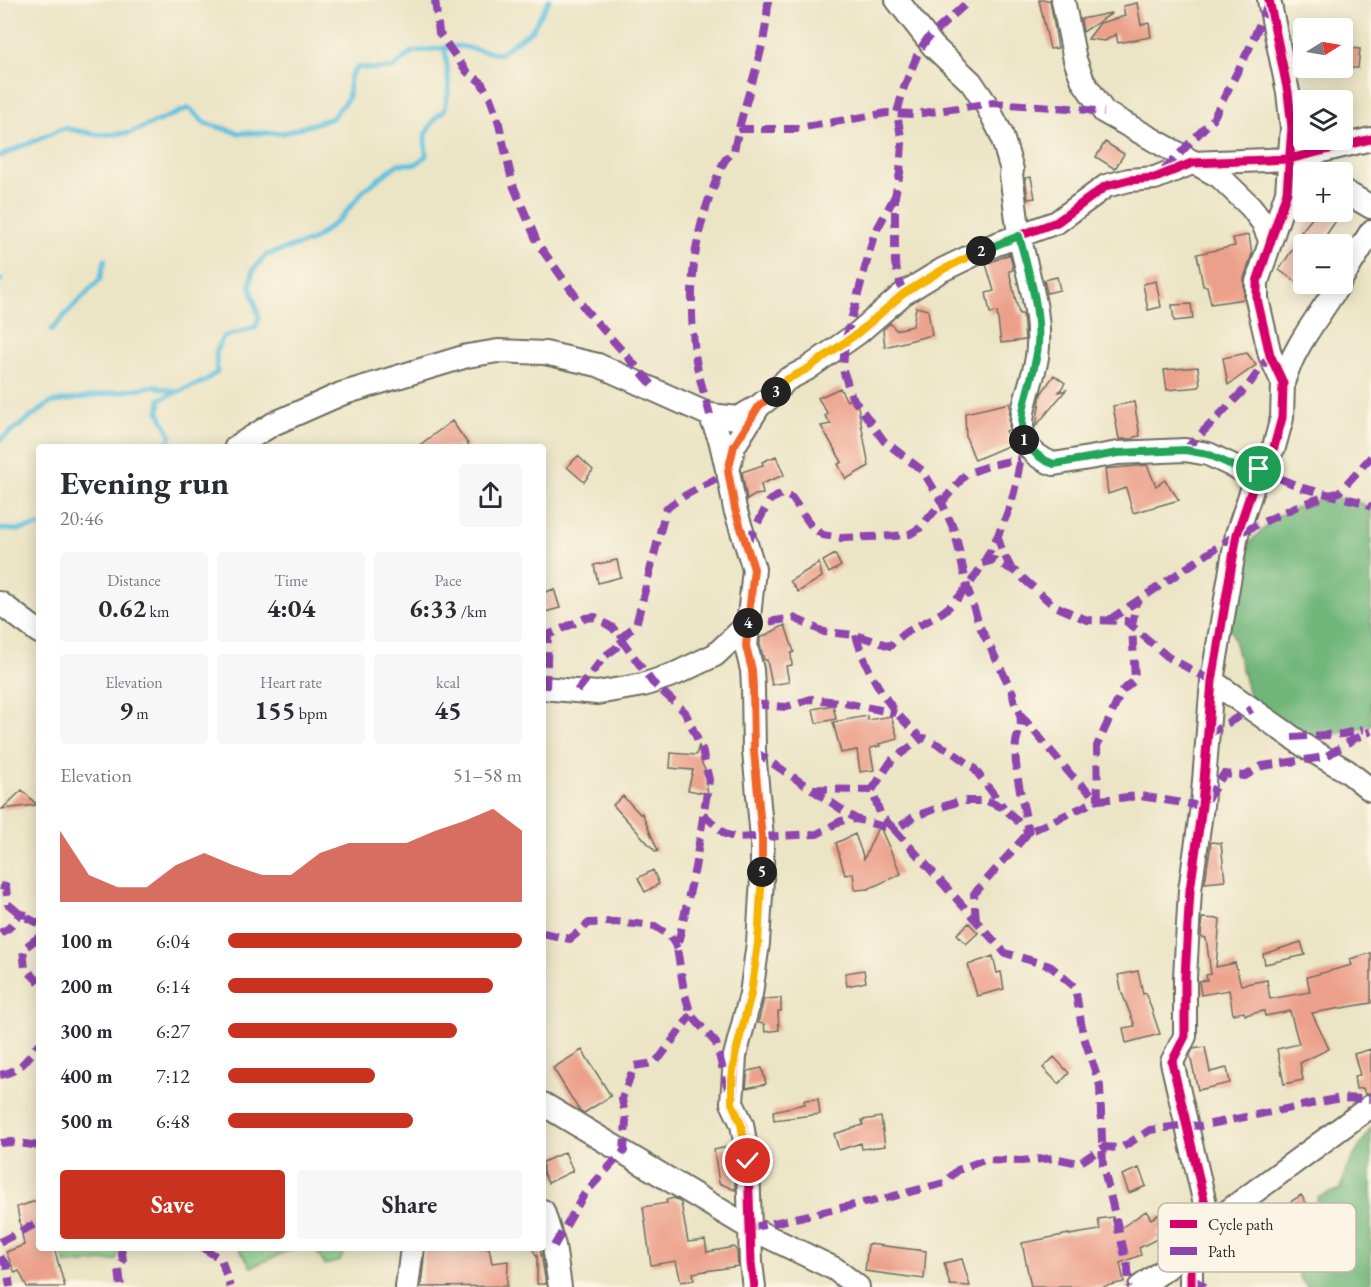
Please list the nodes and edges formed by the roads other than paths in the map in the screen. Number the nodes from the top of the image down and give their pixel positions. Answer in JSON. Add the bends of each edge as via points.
{"nodes":[{"id":1,"x":897,"y":0,"type":"edge"},
{"id":2,"x":1063,"y":0,"type":"edge"},
{"id":3,"x":1269,"y":0,"type":"edge"},
{"id":4,"x":1371,"y":139,"type":"edge"},
{"id":5,"x":1289,"y":159,"type":"junction"},
{"id":6,"x":1294,"y":162,"type":"edge"},
{"id":7,"x":1192,"y":163,"type":"junction"},
{"id":8,"x":1353,"y":196,"type":"edge"},
{"id":9,"x":1371,"y":207,"type":"edge"},
{"id":10,"x":1371,"y":232,"type":"edge"},
{"id":11,"x":1019,"y":236,"type":"junction"},
{"id":12,"x":1270,"y":240,"type":"junction"},
{"id":13,"x":1353,"y":261,"type":"edge"},
{"id":14,"x":1333,"y":294,"type":"edge"},
{"id":15,"x":1283,"y":383,"type":"junction"},
{"id":16,"x":759,"y":406,"type":"junction"},
{"id":17,"x":710,"y":415,"type":"junction"},
{"id":18,"x":241,"y":444,"type":"edge"},
{"id":19,"x":1259,"y":469,"type":"junction"},
{"id":20,"x":728,"y":471,"type":"junction"},
{"id":21,"x":0,"y":603,"type":"edge"},
{"id":22,"x":747,"y":625,"type":"junction"},
{"id":23,"x":36,"y":630,"type":"edge"},
{"id":24,"x":1212,"y":681,"type":"junction"},
{"id":25,"x":546,"y":688,"type":"edge"},
{"id":26,"x":1371,"y":790,"type":"edge"},
{"id":27,"x":546,"y":1106,"type":"edge"},
{"id":28,"x":1371,"y":1106,"type":"edge"},
{"id":29,"x":1204,"y":1203,"type":"edge"},
{"id":30,"x":1239,"y":1203,"type":"edge"},
{"id":31,"x":546,"y":1221,"type":"edge"},
{"id":32,"x":750,"y":1228,"type":"junction"},
{"id":33,"x":412,"y":1251,"type":"edge"},
{"id":34,"x":1161,"y":1272,"type":"edge"},
{"id":35,"x":407,"y":1287,"type":"edge"},
{"id":36,"x":560,"y":1287,"type":"edge"},
{"id":37,"x":754,"y":1287,"type":"edge"},
{"id":38,"x":858,"y":1287,"type":"edge"},
{"id":39,"x":1140,"y":1287,"type":"edge"}],
"edges":[{"from":1,"to":11,"type":"street","via":[[933,46],[971,82],[1001,133],[1012,170]]},
{"from":2,"to":7,"type":"street","via":[[1083,81],[1104,112]]},
{"from":3,"to":5,"type":"street","via":[[1288,92],[1292,128]]},
{"from":4,"to":5,"type":"street"},
{"from":5,"to":6,"type":"street"},
{"from":5,"to":7,"type":"street"},
{"from":5,"to":12,"type":"street","via":[[1287,192]]},
{"from":7,"to":11,"type":"street","via":[[1155,178],[1106,186],[1063,218]]},
{"from":7,"to":12,"type":"street","via":[[1220,177],[1251,207]]},
{"from":8,"to":9,"type":"street"},
{"from":10,"to":13,"type":"street"},
{"from":11,"to":16,"type":"street","via":[[994,244],[903,294],[858,333],[786,380]]},
{"from":11,"to":19,"type":"street","via":[[1038,321],[1037,359],[1022,426],[1024,440],[1032,452],[1054,464],[1118,453],[1185,450],[1208,454],[1246,472]]},
{"from":12,"to":15,"type":"street","via":[[1257,282],[1257,299],[1270,355]]},
{"from":14,"to":15,"type":"street","via":[[1291,361]]},
{"from":15,"to":19,"type":"street","via":[[1274,447]]},
{"from":16,"to":17,"type":"street","via":[[738,418]]},
{"from":16,"to":20,"type":"street","via":[[734,446]]},
{"from":17,"to":18,"type":"street","via":[[598,365],[545,353],[498,351],[467,356],[341,394],[273,424]]},
{"from":17,"to":20,"type":"street"},
{"from":19,"to":24,"type":"street","via":[[1237,534]]},
{"from":20,"to":22,"type":"street","via":[[754,569]]},
{"from":21,"to":23,"type":"street"},
{"from":22,"to":25,"type":"street","via":[[715,655],[644,685],[597,693]]},
{"from":22,"to":32,"type":"street","via":[[762,879],[758,943],[751,994],[735,1056],[732,1103],[741,1124],[748,1161]]},
{"from":24,"to":26,"type":"street"},
{"from":24,"to":29,"type":"street","via":[[1202,806],[1190,890],[1185,1036],[1172,1062]]},
{"from":27,"to":32,"type":"street"},
{"from":28,"to":30,"type":"street"},
{"from":31,"to":36,"type":"street"},
{"from":32,"to":37,"type":"street"},
{"from":32,"to":38,"type":"street","via":[[835,1269]]},
{"from":33,"to":35,"type":"street"},
{"from":34,"to":39,"type":"street"}]}
